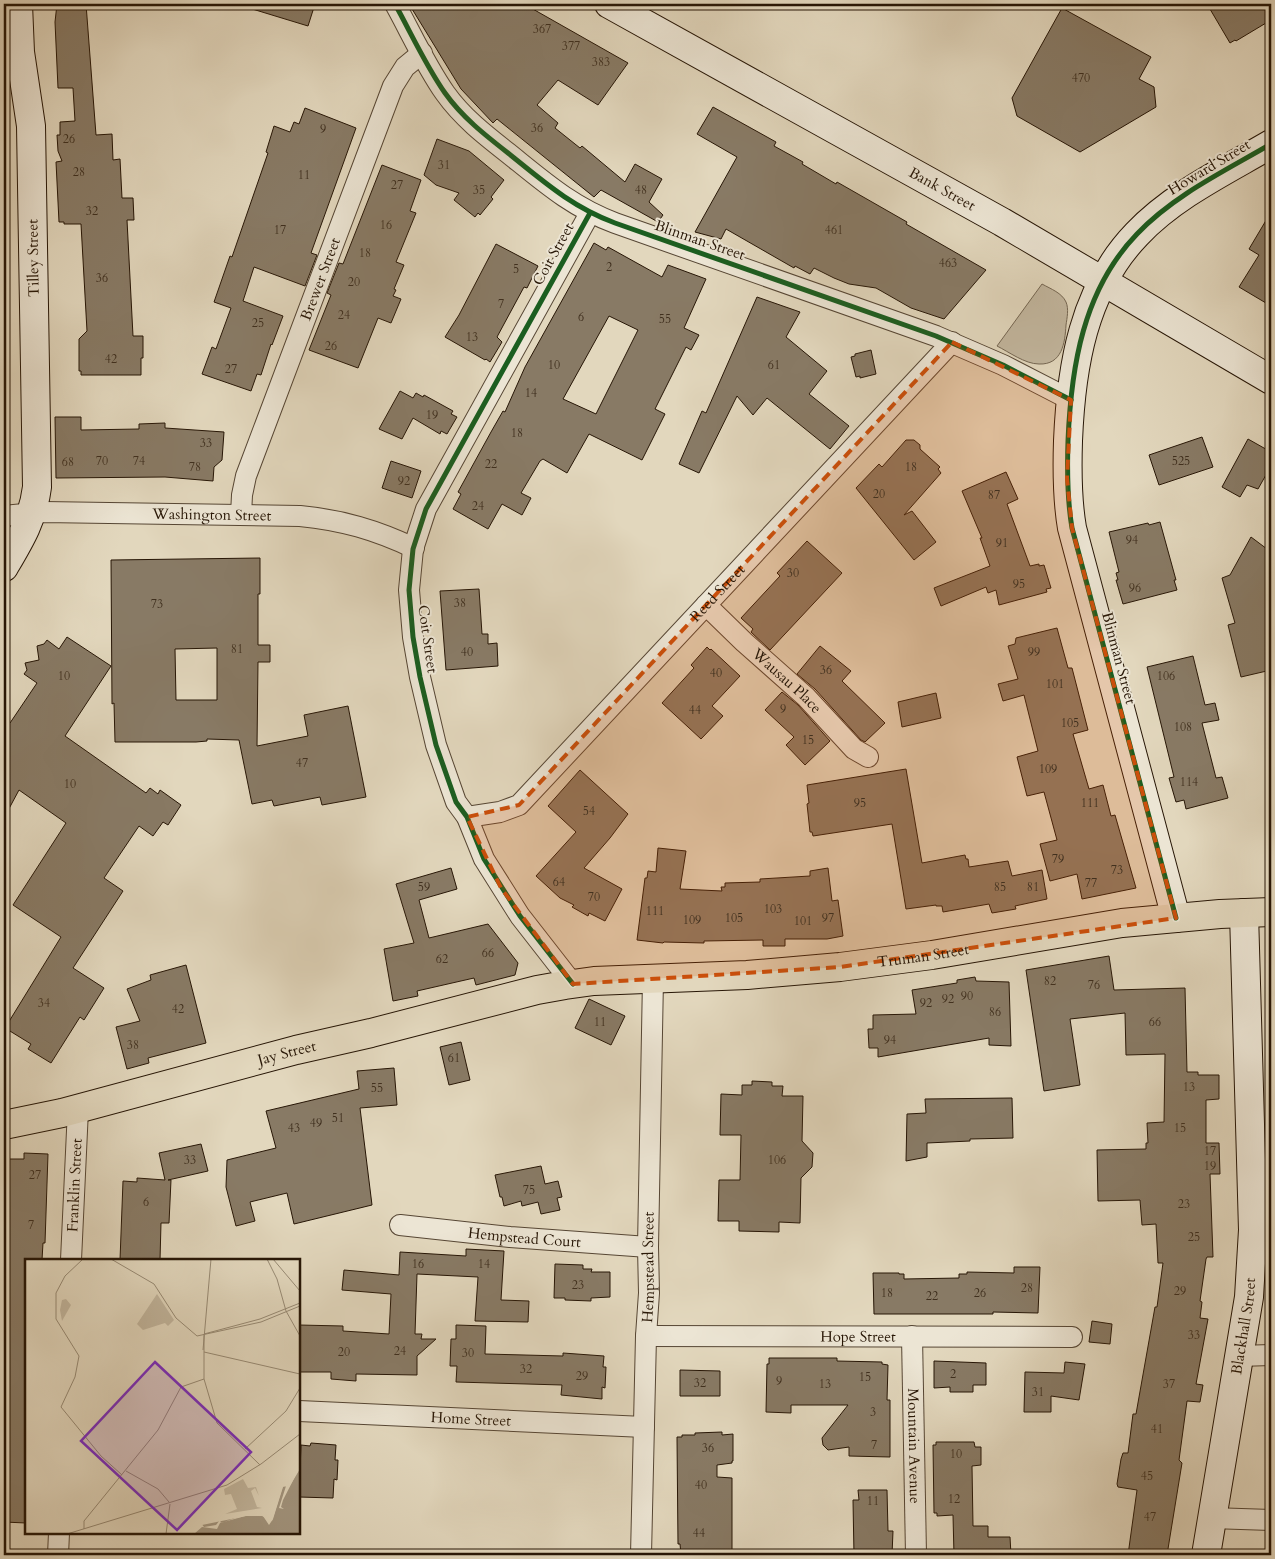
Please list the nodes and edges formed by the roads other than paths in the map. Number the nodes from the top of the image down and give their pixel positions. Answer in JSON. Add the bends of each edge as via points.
{"nodes":[{"id":1,"x":18,"y":4,"type":"edge"},
{"id":2,"x":395,"y":4,"type":"edge"},
{"id":3,"x":609,"y":4,"type":"edge"},
{"id":4,"x":422,"y":53,"type":"junction"},
{"id":5,"x":14,"y":78,"type":"edge"},
{"id":6,"x":1271,"y":144,"type":"edge"},
{"id":7,"x":590,"y":213,"type":"junction"},
{"id":8,"x":1103,"y":280,"type":"junction"},
{"id":9,"x":952,"y":342,"type":"junction"},
{"id":10,"x":1271,"y":380,"type":"edge"},
{"id":11,"x":1071,"y":400,"type":"junction"},
{"id":12,"x":32,"y":513,"type":"junction"},
{"id":13,"x":241,"y":515,"type":"junction"},
{"id":14,"x":4,"y":516,"type":"edge"},
{"id":15,"x":414,"y":548,"type":"junction"},
{"id":16,"x":4,"y":567,"type":"edge"},
{"id":17,"x":706,"y":605,"type":"junction"},
{"id":18,"x":868,"y":757,"type":"dead end"},
{"id":19,"x":467,"y":817,"type":"junction"},
{"id":20,"x":1271,"y":912,"type":"edge"},
{"id":21,"x":1244,"y":913,"type":"junction"},
{"id":22,"x":1176,"y":918,"type":"junction"},
{"id":23,"x":653,"y":979,"type":"junction"},
{"id":24,"x":573,"y":984,"type":"junction"},
{"id":25,"x":78,"y":1109,"type":"junction"},
{"id":26,"x":4,"y":1125,"type":"edge"},
{"id":27,"x":400,"y":1225,"type":"dead end"},
{"id":28,"x":648,"y":1247,"type":"junction"},
{"id":29,"x":71,"y":1259,"type":"edge"},
{"id":30,"x":646,"y":1336,"type":"junction"},
{"id":31,"x":912,"y":1336,"type":"junction"},
{"id":32,"x":1072,"y":1337,"type":"dead end"},
{"id":33,"x":1271,"y":1355,"type":"edge"},
{"id":34,"x":1239,"y":1356,"type":"junction"},
{"id":35,"x":300,"y":1411,"type":"edge"},
{"id":36,"x":644,"y":1427,"type":"junction"},
{"id":37,"x":1211,"y":1518,"type":"junction"},
{"id":38,"x":1271,"y":1520,"type":"edge"},
{"id":39,"x":59,"y":1534,"type":"edge"},
{"id":40,"x":58,"y":1555,"type":"edge"},
{"id":41,"x":641,"y":1555,"type":"edge"},
{"id":42,"x":916,"y":1555,"type":"edge"},
{"id":43,"x":1206,"y":1555,"type":"edge"}],
"edges":[{"from":1,"to":5,"type":"main road","name":"Tilley Street","via":[[20,52]]},
{"from":2,"to":4,"type":"street","name":"Blinman Street"},
{"from":3,"to":8,"type":"main road","name":"Bank Street"},
{"from":4,"to":7,"type":"street","name":"Blinman Street","via":[[444,92],[476,128],[557,192]]},
{"from":4,"to":13,"type":"street","name":"Brewer Street","via":[[405,67],[393,86],[246,476]]},
{"from":5,"to":12,"type":"main road","name":"Tilley Street","via":[[29,112],[31,135],[37,487]]},
{"from":6,"to":8,"type":"main road","name":"Howard Street","via":[[1158,214],[1125,248]]},
{"from":7,"to":9,"type":"street","name":"Blinman Street"},
{"from":7,"to":15,"type":"street","name":"Coit Street","via":[[436,491],[421,522]]},
{"from":8,"to":10,"type":"main road","name":"Bank Street"},
{"from":8,"to":11,"type":"main road","name":"Blinman Street","via":[[1082,334]]},
{"from":9,"to":11,"type":"street","name":"Blinman Street"},
{"from":9,"to":17,"type":"street","name":"Reed Street"},
{"from":11,"to":22,"type":"main road","name":"Blinman Street","via":[[1067,478],[1072,528]]},
{"from":12,"to":13,"type":"street","name":"Washington Street"},
{"from":12,"to":14,"type":"street","name":"Washington Street"},
{"from":12,"to":16,"type":"main road","name":"Tilley Street"},
{"from":13,"to":15,"type":"street","name":"Washington Street","via":[[330,519],[387,535]]},
{"from":15,"to":19,"type":"street","name":"Coit Street","via":[[409,590],[420,676],[445,773],[456,802]]},
{"from":17,"to":18,"type":"street","name":"Wausau Place","via":[[806,697],[854,749]]},
{"from":17,"to":19,"type":"street","name":"Reed Street","via":[[519,805],[500,812]]},
{"from":19,"to":24,"type":"street","name":"Coit Street","via":[[484,859],[501,888]]},
{"from":20,"to":21,"type":"main road","name":"Truman Street"},
{"from":21,"to":22,"type":"main road","name":"Truman Street"},
{"from":21,"to":34,"type":"main road","name":"Blackhall Street","via":[[1253,1230],[1249,1297]]},
{"from":22,"to":23,"type":"main road","name":"Truman Street","via":[[840,967]]},
{"from":23,"to":24,"type":"main road","name":"Truman Street"},
{"from":23,"to":28,"type":"street","name":"Hempstead Street"},
{"from":24,"to":25,"type":"main road","name":"Jay Street","via":[[537,990],[296,1050]]},
{"from":25,"to":26,"type":"main road","name":"Jay Street"},
{"from":25,"to":29,"type":"street","name":"Franklin Street"},
{"from":27,"to":28,"type":"street","name":"Hempstead Court"},
{"from":28,"to":30,"type":"street","name":"Hempstead Street"},
{"from":30,"to":31,"type":"street","name":"Hope Street"},
{"from":30,"to":36,"type":"street","name":"Hempstead Street"},
{"from":31,"to":32,"type":"street","name":"Hope Street"},
{"from":31,"to":42,"type":"street","name":"Mountain Avenue"},
{"from":33,"to":34,"type":"street"},
{"from":34,"to":37,"type":"main road","name":"Blackhall Street"},
{"from":35,"to":36,"type":"street","name":"Home Street"},
{"from":36,"to":41,"type":"street","name":"Hempstead Street"},
{"from":37,"to":38,"type":"street"},
{"from":37,"to":43,"type":"main road","name":"Blackhall Street"},
{"from":39,"to":40,"type":"street"}]}
